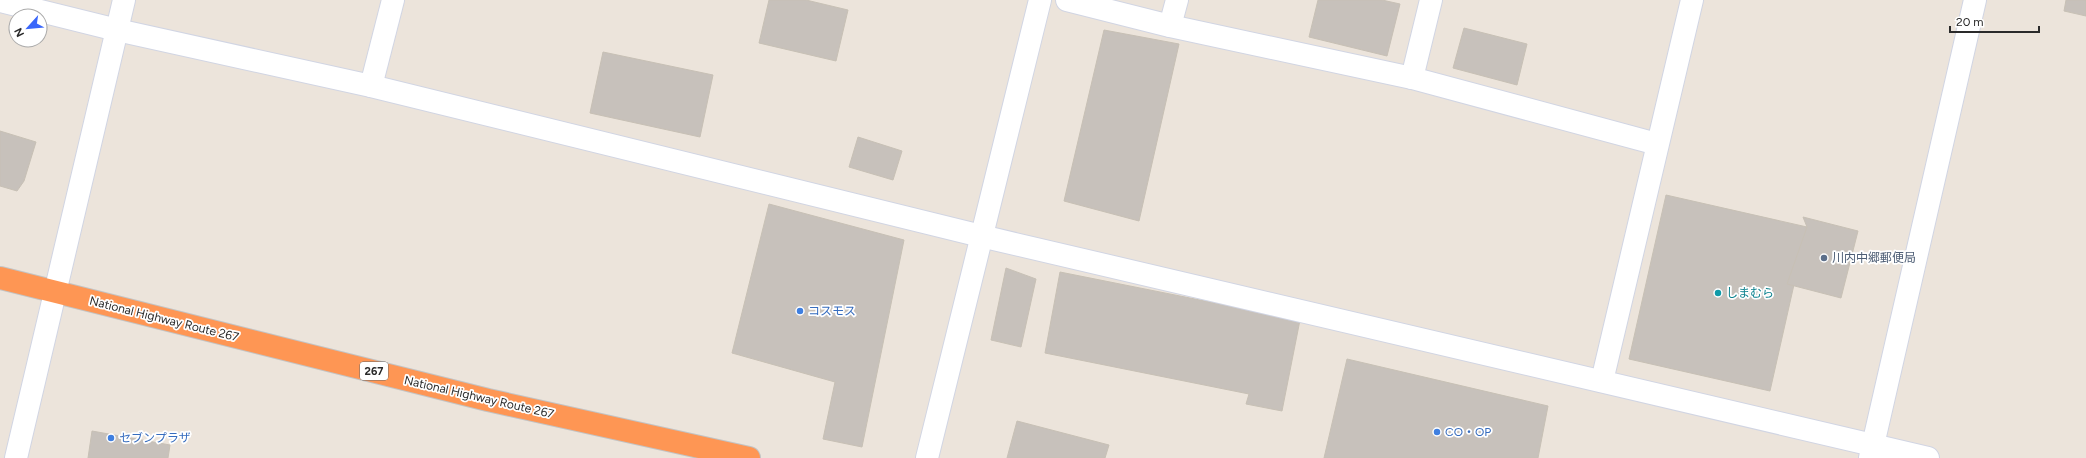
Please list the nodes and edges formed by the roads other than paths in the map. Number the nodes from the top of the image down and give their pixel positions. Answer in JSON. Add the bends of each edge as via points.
{"nodes":[{"id":1,"x":124,"y":0,"type":"edge"},
{"id":2,"x":393,"y":0,"type":"edge"},
{"id":3,"x":1040,"y":0,"type":"edge"},
{"id":4,"x":1067,"y":0,"type":"edge"},
{"id":5,"x":1177,"y":0,"type":"edge"},
{"id":6,"x":1431,"y":0,"type":"edge"},
{"id":7,"x":1692,"y":0,"type":"edge"},
{"id":8,"x":1975,"y":0,"type":"edge"},
{"id":9,"x":0,"y":1,"type":"edge"},
{"id":10,"x":1170,"y":26,"type":"junction"},
{"id":11,"x":117,"y":30,"type":"junction"},
{"id":12,"x":1412,"y":78,"type":"junction"},
{"id":13,"x":371,"y":86,"type":"junction"},
{"id":14,"x":1657,"y":144,"type":"junction"},
{"id":15,"x":981,"y":236,"type":"junction"},
{"id":16,"x":0,"y":278,"type":"edge"},
{"id":17,"x":55,"y":291,"type":"junction"},
{"id":18,"x":1602,"y":381,"type":"junction"},
{"id":19,"x":1871,"y":452,"type":"edge"},
{"id":20,"x":16,"y":458,"type":"edge"},
{"id":21,"x":749,"y":458,"type":"edge"},
{"id":22,"x":927,"y":458,"type":"edge"},
{"id":23,"x":1928,"y":458,"type":"edge"}],
"edges":[{"from":1,"to":11,"type":"street"},
{"from":2,"to":13,"type":"street"},
{"from":3,"to":15,"type":"street"},
{"from":4,"to":10,"type":"street"},
{"from":5,"to":10,"type":"street"},
{"from":6,"to":12,"type":"street"},
{"from":7,"to":14,"type":"street"},
{"from":8,"to":19,"type":"street"},
{"from":9,"to":11,"type":"street"},
{"from":10,"to":12,"type":"street"},
{"from":11,"to":13,"type":"street"},
{"from":11,"to":17,"type":"street"},
{"from":12,"to":14,"type":"street"},
{"from":13,"to":15,"type":"street"},
{"from":14,"to":18,"type":"street"},
{"from":15,"to":18,"type":"street"},
{"from":15,"to":22,"type":"street"},
{"from":16,"to":17,"type":"highway","name":"National Highway Route 267","number":"267"},
{"from":17,"to":20,"type":"street"},
{"from":17,"to":21,"type":"highway","name":"National Highway Route 267","number":"267","via":[[488,400]]},
{"from":18,"to":19,"type":"street"},
{"from":19,"to":23,"type":"street"}]}
